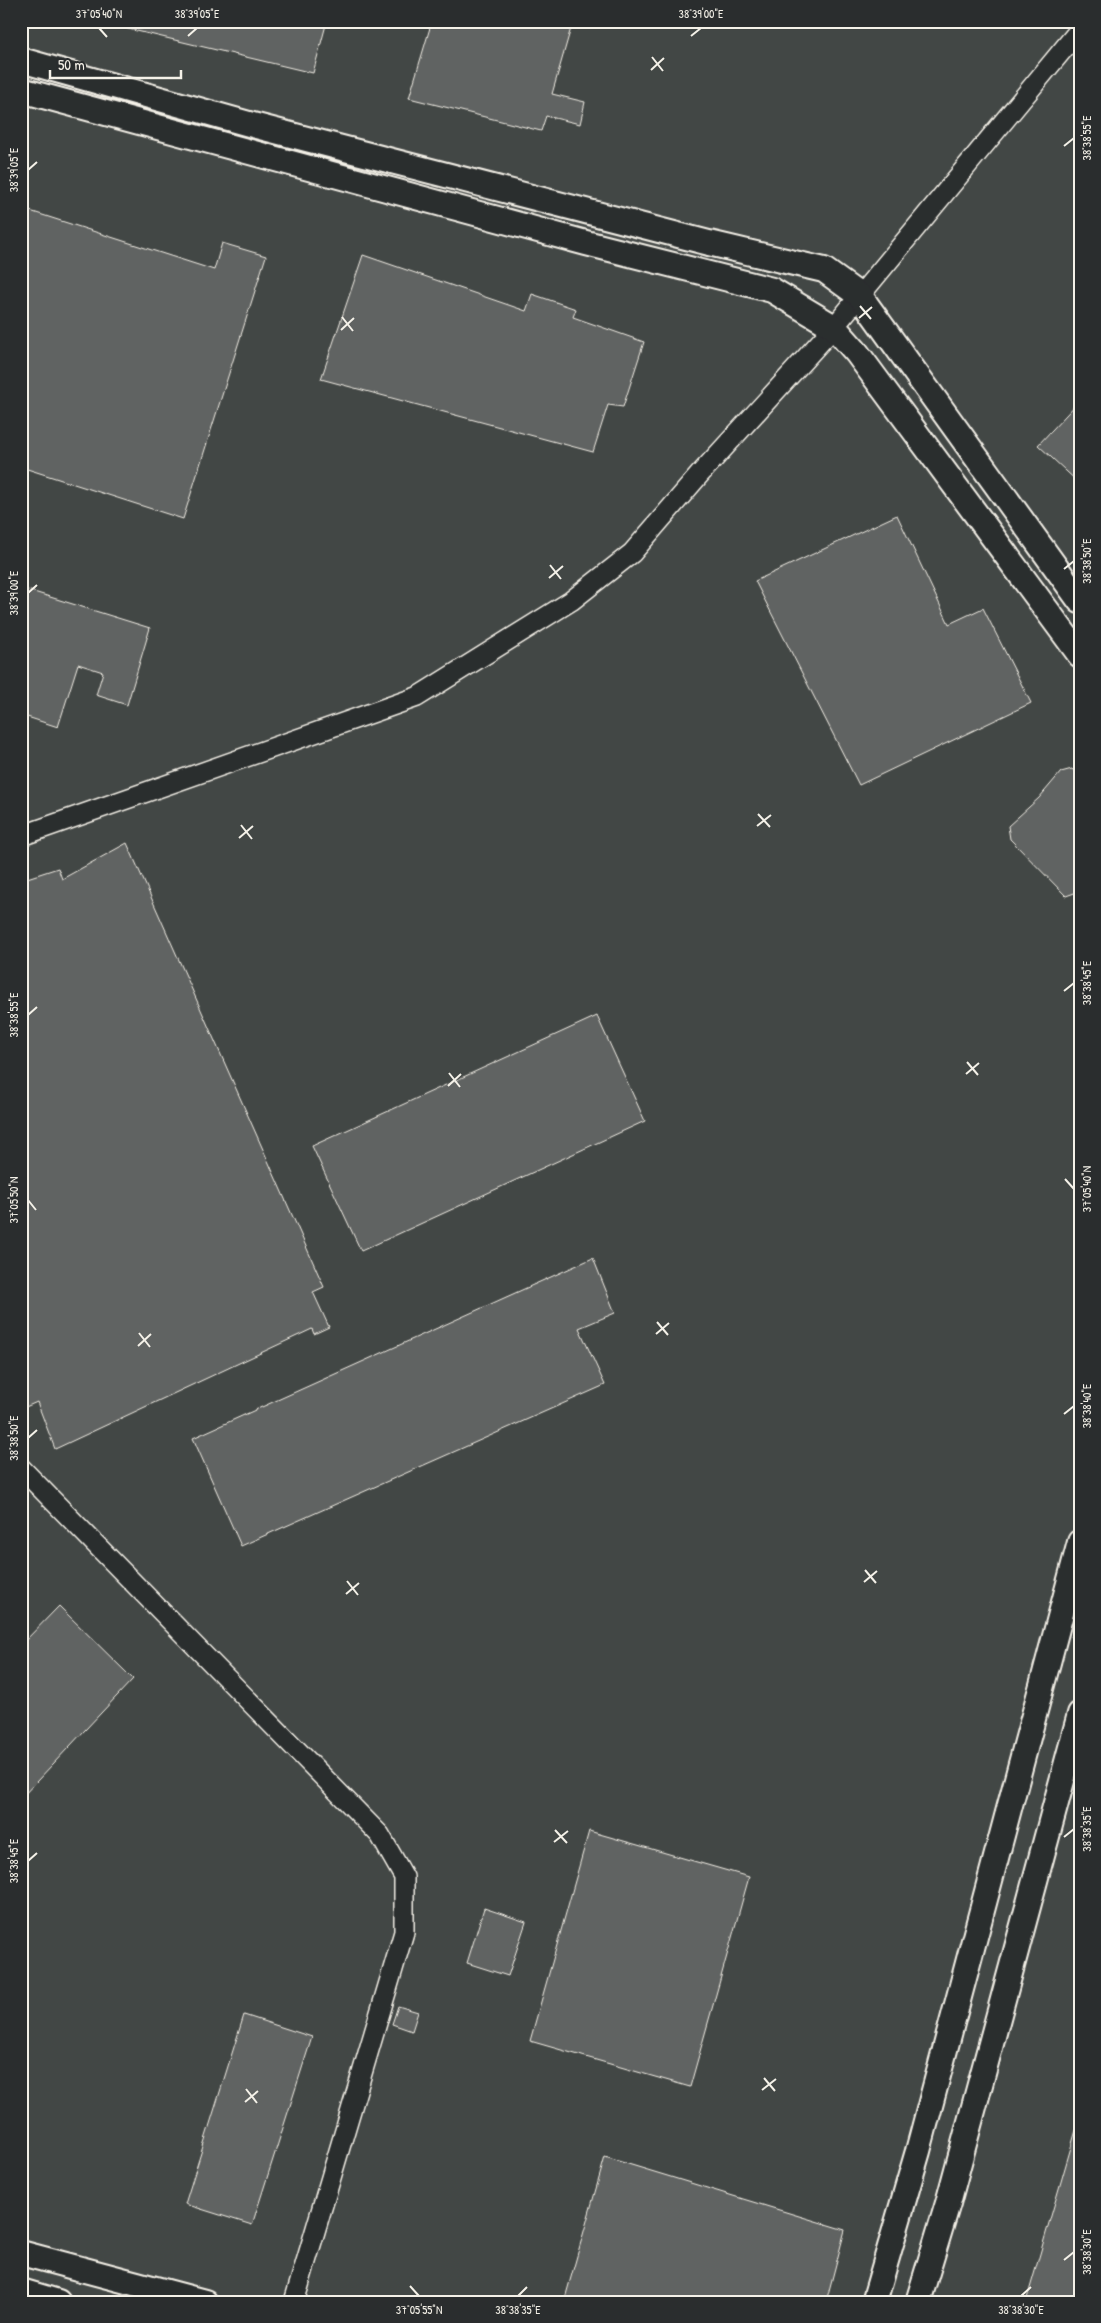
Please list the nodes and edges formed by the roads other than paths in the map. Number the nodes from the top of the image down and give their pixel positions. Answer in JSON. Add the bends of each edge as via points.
{"nodes":[{"id":1,"x":1080,"y":30,"type":"edge"},
{"id":2,"x":21,"y":60,"type":"edge"},
{"id":3,"x":21,"y":90,"type":"edge"},
{"id":4,"x":860,"y":296,"type":"junction"},
{"id":5,"x":834,"y":327,"type":"junction"},
{"id":6,"x":1080,"y":601,"type":"edge"},
{"id":7,"x":1080,"y":654,"type":"edge"},
{"id":8,"x":21,"y":836,"type":"edge"},
{"id":9,"x":21,"y":1468,"type":"edge"},
{"id":10,"x":1080,"y":1542,"type":"edge"},
{"id":11,"x":1080,"y":1714,"type":"edge"},
{"id":12,"x":21,"y":2252,"type":"edge"},
{"id":13,"x":21,"y":2291,"type":"edge"},
{"id":14,"x":58,"y":2302,"type":"edge"},
{"id":15,"x":205,"y":2302,"type":"edge"},
{"id":16,"x":294,"y":2302,"type":"edge"},
{"id":17,"x":874,"y":2302,"type":"edge"},
{"id":18,"x":918,"y":2302,"type":"edge"}],
"edges":[{"from":1,"to":4,"type":"street"},
{"from":2,"to":4,"type":"street","via":[[249,124],[824,270]]},
{"from":3,"to":5,"type":"street","via":[[772,290]]},
{"from":4,"to":5,"type":"street"},
{"from":4,"to":6,"type":"street"},
{"from":5,"to":7,"type":"street"},
{"from":5,"to":8,"type":"street","via":[[632,553],[571,601],[417,697]]},
{"from":9,"to":16,"type":"street","via":[[380,1835],[404,1877],[404,1932]]},
{"from":10,"to":17,"type":"street","via":[[918,2151]]},
{"from":11,"to":18,"type":"street"},
{"from":12,"to":15,"type":"street"},
{"from":13,"to":14,"type":"street"}]}
